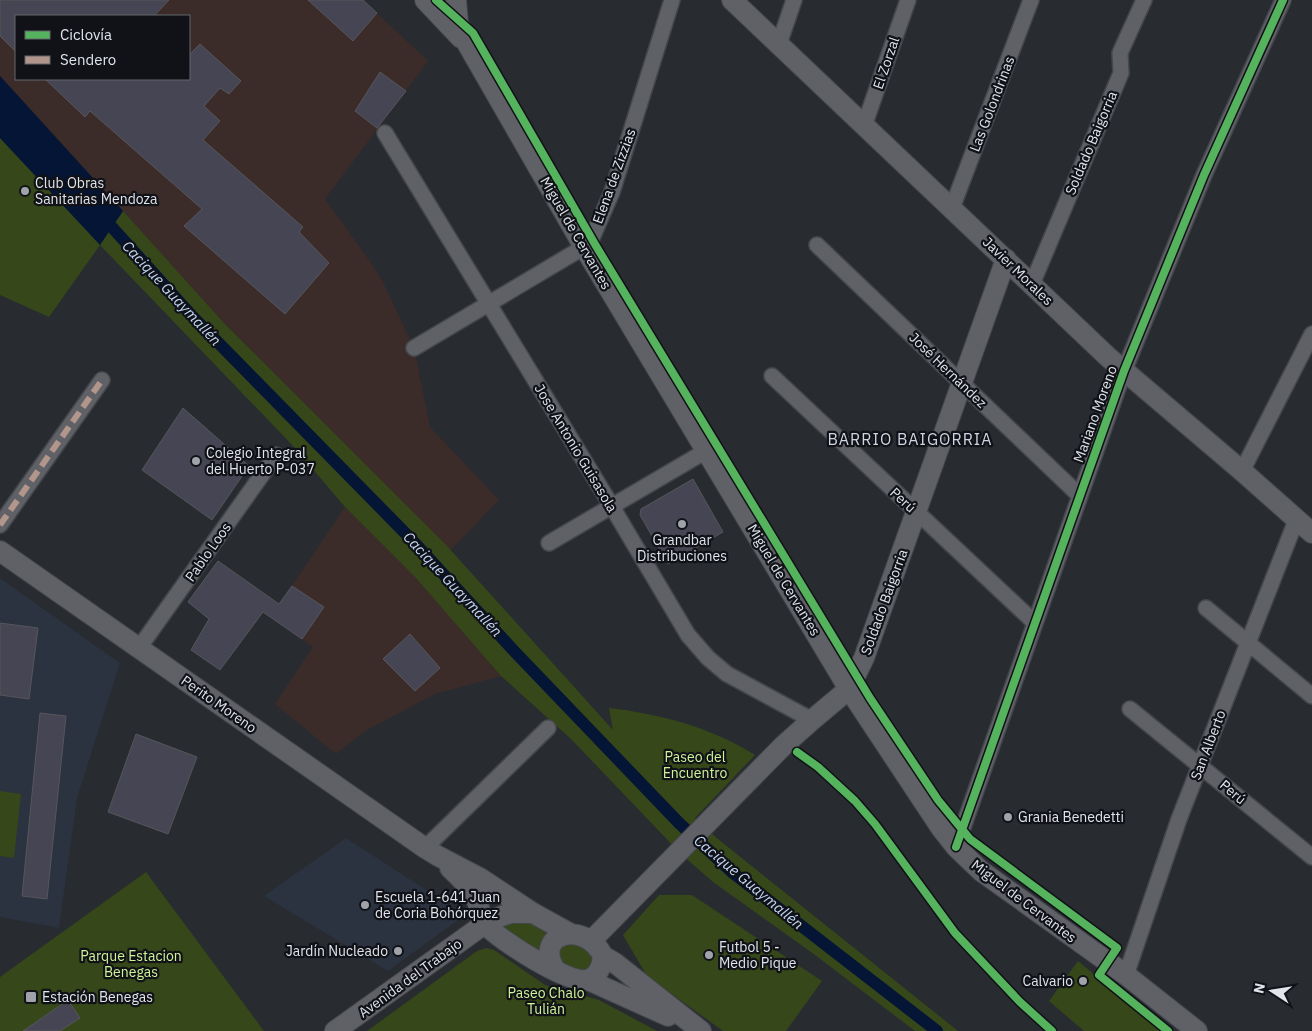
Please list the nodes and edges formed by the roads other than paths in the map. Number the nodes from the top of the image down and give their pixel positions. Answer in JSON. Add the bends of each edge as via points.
{"nodes":[{"id":1,"x":672,"y":0,"type":"edge"},
{"id":2,"x":732,"y":0,"type":"edge"},
{"id":3,"x":794,"y":0,"type":"edge"},
{"id":4,"x":908,"y":0,"type":"edge"},
{"id":5,"x":1031,"y":0,"type":"edge"},
{"id":6,"x":1283,"y":0,"type":"edge"},
{"id":7,"x":434,"y":3,"type":"edge"},
{"id":8,"x":1137,"y":3,"type":"edge"},
{"id":9,"x":457,"y":9,"type":"edge"},
{"id":10,"x":779,"y":44,"type":"junction"},
{"id":11,"x":468,"y":46,"type":"junction"},
{"id":12,"x":864,"y":126,"type":"junction"},
{"id":13,"x":385,"y":133,"type":"dead end"},
{"id":14,"x":952,"y":208,"type":"junction"},
{"id":15,"x":817,"y":245,"type":"dead end"},
{"id":16,"x":584,"y":247,"type":"junction"},
{"id":17,"x":1006,"y":259,"type":"junction"},
{"id":18,"x":1032,"y":284,"type":"junction"},
{"id":19,"x":488,"y":304,"type":"junction"},
{"id":20,"x":1312,"y":334,"type":"edge"},
{"id":21,"x":414,"y":348,"type":"dead end"},
{"id":22,"x":1124,"y":371,"type":"junction"},
{"id":23,"x":772,"y":376,"type":"dead end"},
{"id":24,"x":102,"y":380,"type":"dead end"},
{"id":25,"x":962,"y":383,"type":"junction"},
{"id":26,"x":706,"y":451,"type":"junction"},
{"id":27,"x":276,"y":455,"type":"dead end"},
{"id":28,"x":1242,"y":471,"type":"junction"},
{"id":29,"x":1080,"y":496,"type":"junction"},
{"id":30,"x":611,"y":505,"type":"junction"},
{"id":31,"x":916,"y":512,"type":"junction"},
{"id":32,"x":1297,"y":518,"type":"junction"},
{"id":33,"x":0,"y":525,"type":"edge"},
{"id":34,"x":1312,"y":534,"type":"edge"},
{"id":35,"x":549,"y":543,"type":"dead end"},
{"id":36,"x":0,"y":551,"type":"edge"},
{"id":37,"x":1206,"y":608,"type":"dead end"},
{"id":38,"x":1035,"y":623,"type":"junction"},
{"id":39,"x":1248,"y":642,"type":"junction"},
{"id":40,"x":139,"y":648,"type":"junction"},
{"id":41,"x":849,"y":689,"type":"junction"},
{"id":42,"x":1312,"y":696,"type":"edge"},
{"id":43,"x":1130,"y":708,"type":"dead end"},
{"id":44,"x":812,"y":720,"type":"junction"},
{"id":45,"x":548,"y":728,"type":"dead end"},
{"id":46,"x":1200,"y":765,"type":"junction"},
{"id":47,"x":956,"y":847,"type":"junction"},
{"id":48,"x":432,"y":852,"type":"junction"},
{"id":49,"x":1312,"y":857,"type":"edge"},
{"id":50,"x":533,"y":913,"type":"junction"},
{"id":51,"x":485,"y":924,"type":"junction"},
{"id":52,"x":571,"y":934,"type":"junction"},
{"id":53,"x":598,"y":948,"type":"junction"},
{"id":54,"x":556,"y":971,"type":"junction"},
{"id":55,"x":1126,"y":975,"type":"junction"},
{"id":56,"x":588,"y":980,"type":"junction"},
{"id":57,"x":335,"y":1031,"type":"edge"},
{"id":58,"x":694,"y":1031,"type":"edge"},
{"id":59,"x":701,"y":1031,"type":"edge"},
{"id":60,"x":1197,"y":1031,"type":"edge"}],
"edges":[{"from":1,"to":16,"type":"street","name":"Elena de Zizzias","via":[[612,192],[592,238]]},
{"from":2,"to":10,"type":"main road","name":"Javier Morales"},
{"from":3,"to":10,"type":"street"},
{"from":4,"to":12,"type":"street","name":"El Zorzal"},
{"from":5,"to":14,"type":"street","name":"Las Golondrinas"},
{"from":6,"to":22,"type":"street","name":"Mariano Moreno","via":[[1204,176]]},
{"from":7,"to":11,"type":"main road","name":"Miguel de Cervantes"},
{"from":8,"to":18,"type":"street","name":"Soldado Baigorria","via":[[1120,53],[1121,73]]},
{"from":9,"to":11,"type":"main road","name":"Miguel de Cervantes"},
{"from":10,"to":12,"type":"main road","name":"Javier Morales"},
{"from":11,"to":16,"type":"main road","name":"Miguel de Cervantes"},
{"from":12,"to":14,"type":"main road","name":"Javier Morales"},
{"from":13,"to":19,"type":"street","name":"Jose Antonio Guisasola"},
{"from":14,"to":17,"type":"main road","name":"Javier Morales"},
{"from":15,"to":25,"type":"street","name":"José Hernández"},
{"from":16,"to":19,"type":"street","name":"Elena de Zizzias"},
{"from":16,"to":26,"type":"main road","name":"Miguel de Cervantes"},
{"from":17,"to":18,"type":"main road","name":"Javier Morales"},
{"from":17,"to":25,"type":"main road","name":"Soldado Baigorria"},
{"from":18,"to":22,"type":"main road","name":"Javier Morales"},
{"from":19,"to":21,"type":"street","name":"Elena de Zizzias"},
{"from":19,"to":30,"type":"street","name":"Jose Antonio Guisasola"},
{"from":20,"to":28,"type":"street"},
{"from":22,"to":28,"type":"main road","name":"Javier Morales"},
{"from":22,"to":29,"type":"street","name":"Mariano Moreno"},
{"from":23,"to":31,"type":"street","name":"Perú"},
{"from":24,"to":33,"type":"street"},
{"from":25,"to":29,"type":"street","name":"José Hernández"},
{"from":25,"to":31,"type":"main road","name":"Soldado Baigorria"},
{"from":26,"to":30,"type":"street"},
{"from":26,"to":41,"type":"main road","name":"Miguel de Cervantes"},
{"from":27,"to":40,"type":"street","name":"Pablo Loos"},
{"from":28,"to":32,"type":"main road","name":"Javier Morales"},
{"from":29,"to":38,"type":"street","name":"Mariano Moreno"},
{"from":30,"to":35,"type":"street"},
{"from":30,"to":44,"type":"street","name":"Jose Antonio Guisasola","via":[[688,635],[699,648],[736,680]]},
{"from":31,"to":38,"type":"street","name":"Perú"},
{"from":31,"to":41,"type":"main road","name":"Soldado Baigorria","via":[[864,658]]},
{"from":32,"to":34,"type":"main road","name":"Javier Morales"},
{"from":32,"to":39,"type":"street","name":"San Alberto"},
{"from":36,"to":40,"type":"main road","name":"Perito Moreno"},
{"from":37,"to":39,"type":"street"},
{"from":38,"to":47,"type":"street","name":"Mariano Moreno"},
{"from":39,"to":42,"type":"street"},
{"from":39,"to":46,"type":"street","name":"San Alberto"},
{"from":40,"to":48,"type":"main road","name":"Perito Moreno"},
{"from":41,"to":44,"type":"main road","name":"Soldado Baigorria"},
{"from":41,"to":47,"type":"main road","name":"Miguel de Cervantes"},
{"from":43,"to":46,"type":"street","name":"Perú"},
{"from":44,"to":53,"type":"main road","name":"Soldado Baigorria","via":[[679,852]]},
{"from":45,"to":48,"type":"street"},
{"from":46,"to":49,"type":"street","name":"Perú"},
{"from":46,"to":55,"type":"street","name":"San Alberto"},
{"from":47,"to":55,"type":"main road","name":"Miguel de Cervantes","via":[[981,871]]},
{"from":48,"to":50,"type":"main road","name":"Perito Moreno","via":[[480,878]]},
{"from":48,"to":51,"type":"main road","name":"Perito Moreno","via":[[473,893]]},
{"from":50,"to":51,"type":"main road","via":[[511,913]]},
{"from":50,"to":52,"type":"main road","name":"Perito Moreno"},
{"from":51,"to":54,"type":"main road"},
{"from":51,"to":57,"type":"main road","name":"Avenida del Trabajo"},
{"from":52,"to":53,"type":"main road"},
{"from":52,"to":54,"type":"main road","via":[[559,937],[550,947],[548,955]]},
{"from":53,"to":56,"type":"main road","via":[[599,972]]},
{"from":53,"to":59,"type":"main road"},
{"from":54,"to":56,"type":"main road","via":[[576,980]]},
{"from":55,"to":60,"type":"main road","name":"Miguel de Cervantes"},
{"from":56,"to":58,"type":"main road"}]}
